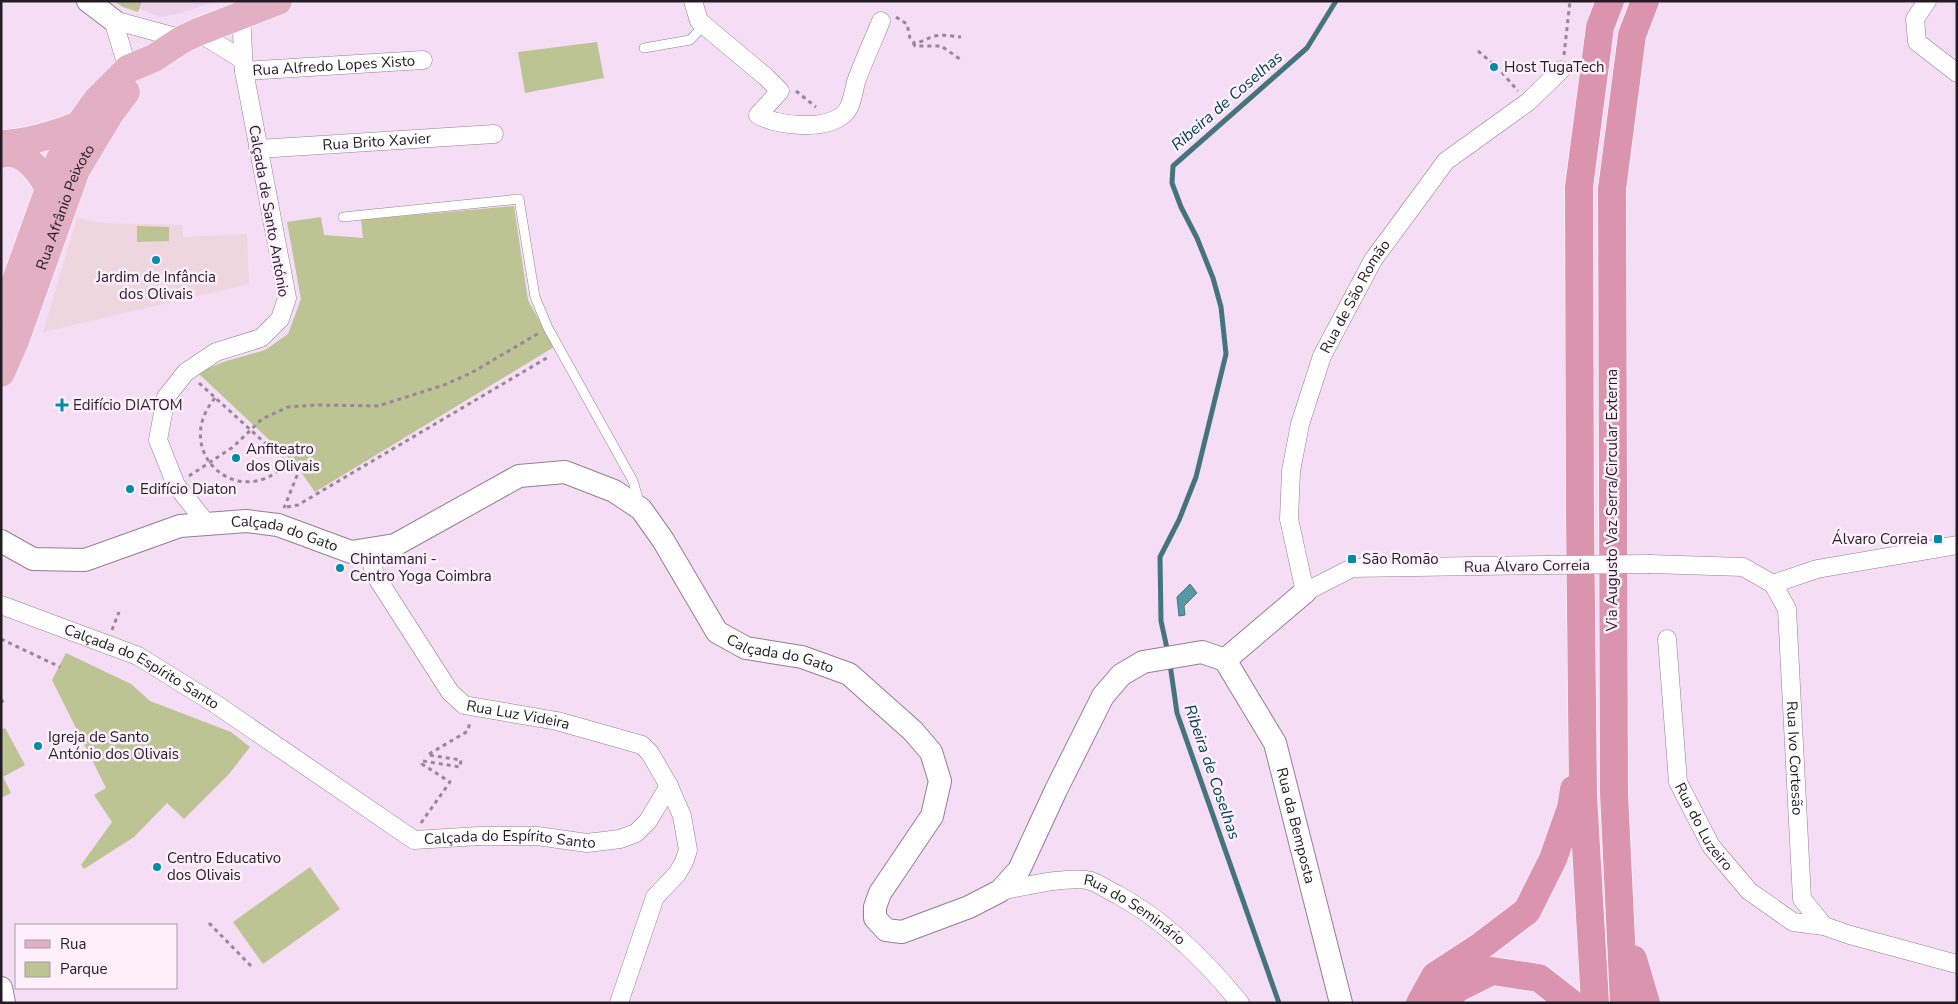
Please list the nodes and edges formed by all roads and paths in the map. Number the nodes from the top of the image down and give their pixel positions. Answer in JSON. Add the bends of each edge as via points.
{"nodes":[{"id":1,"x":88,"y":1,"type":"edge"},
{"id":2,"x":278,"y":1,"type":"edge"},
{"id":3,"x":693,"y":1,"type":"edge"},
{"id":4,"x":1570,"y":1,"type":"edge"},
{"id":5,"x":1610,"y":1,"type":"edge"},
{"id":6,"x":1645,"y":1,"type":"edge"},
{"id":7,"x":1927,"y":1,"type":"edge"},
{"id":8,"x":242,"y":14,"type":"junction"},
{"id":9,"x":113,"y":20,"type":"junction"},
{"id":10,"x":881,"y":21,"type":"joint"},
{"id":11,"x":704,"y":25,"type":"junction"},
{"id":12,"x":190,"y":36,"type":"junction"},
{"id":13,"x":961,"y":37,"type":"dead end"},
{"id":14,"x":913,"y":42,"type":"junction"},
{"id":15,"x":644,"y":48,"type":"dead end"},
{"id":16,"x":1478,"y":51,"type":"dead end"},
{"id":17,"x":154,"y":58,"type":"junction"},
{"id":18,"x":960,"y":59,"type":"dead end"},
{"id":19,"x":423,"y":60,"type":"dead end"},
{"id":20,"x":244,"y":66,"type":"junction"},
{"id":21,"x":128,"y":69,"type":"junction"},
{"id":22,"x":1560,"y":70,"type":"joint"},
{"id":23,"x":1957,"y":73,"type":"edge"},
{"id":24,"x":796,"y":92,"type":"dead end"},
{"id":25,"x":806,"y":99,"type":"dead end"},
{"id":26,"x":1528,"y":102,"type":"junction"},
{"id":27,"x":80,"y":125,"type":"junction"},
{"id":28,"x":494,"y":134,"type":"dead end"},
{"id":29,"x":1,"y":144,"type":"edge"},
{"id":30,"x":258,"y":149,"type":"junction"},
{"id":31,"x":1,"y":154,"type":"edge"},
{"id":32,"x":49,"y":188,"type":"junction"},
{"id":33,"x":343,"y":217,"type":"dead end"},
{"id":34,"x":1,"y":322,"type":"edge"},
{"id":35,"x":548,"y":328,"type":"junction"},
{"id":36,"x":560,"y":350,"type":"junction"},
{"id":37,"x":1,"y":372,"type":"edge"},
{"id":38,"x":198,"y":382,"type":"dead end"},
{"id":39,"x":215,"y":398,"type":"junction"},
{"id":40,"x":250,"y":431,"type":"junction"},
{"id":41,"x":209,"y":462,"type":"junction"},
{"id":42,"x":287,"y":463,"type":"junction"},
{"id":43,"x":189,"y":476,"type":"dead end"},
{"id":44,"x":640,"y":509,"type":"junction"},
{"id":45,"x":281,"y":516,"type":"junction"},
{"id":46,"x":207,"y":524,"type":"junction"},
{"id":47,"x":1,"y":541,"type":"edge"},
{"id":48,"x":1957,"y":545,"type":"edge"},
{"id":49,"x":368,"y":550,"type":"junction"},
{"id":50,"x":1773,"y":584,"type":"junction"},
{"id":51,"x":1305,"y":592,"type":"junction"},
{"id":52,"x":1,"y":605,"type":"edge"},
{"id":53,"x":119,"y":612,"type":"dead end"},
{"id":54,"x":111,"y":635,"type":"dead end"},
{"id":55,"x":1,"y":638,"type":"edge"},
{"id":56,"x":1666,"y":639,"type":"dead end"},
{"id":57,"x":1225,"y":660,"type":"junction"},
{"id":58,"x":60,"y":666,"type":"dead end"},
{"id":59,"x":1,"y":699,"type":"edge"},
{"id":60,"x":4,"y":704,"type":"dead end"},
{"id":61,"x":476,"y":707,"type":"junction"},
{"id":62,"x":1583,"y":736,"type":"junction"},
{"id":63,"x":669,"y":786,"type":"junction"},
{"id":64,"x":423,"y":820,"type":"dead end"},
{"id":65,"x":1000,"y":891,"type":"junction"},
{"id":66,"x":1802,"y":899,"type":"junction"},
{"id":67,"x":1769,"y":905,"type":"junction"},
{"id":68,"x":1620,"y":916,"type":"junction"},
{"id":69,"x":209,"y":922,"type":"dead end"},
{"id":70,"x":1824,"y":926,"type":"junction"},
{"id":71,"x":1957,"y":964,"type":"edge"},
{"id":72,"x":252,"y":967,"type":"dead end"},
{"id":73,"x":1,"y":988,"type":"edge"},
{"id":74,"x":4,"y":1003,"type":"edge"},
{"id":75,"x":619,"y":1003,"type":"edge"},
{"id":76,"x":1240,"y":1003,"type":"edge"},
{"id":77,"x":1341,"y":1003,"type":"edge"},
{"id":78,"x":1420,"y":1003,"type":"edge"},
{"id":79,"x":1446,"y":1003,"type":"edge"},
{"id":80,"x":1571,"y":1003,"type":"edge"},
{"id":81,"x":1595,"y":1003,"type":"edge"},
{"id":82,"x":1624,"y":1003,"type":"edge"},
{"id":83,"x":1646,"y":1003,"type":"edge"}],
"edges":[{"from":1,"to":9,"type":"street"},
{"from":2,"to":8,"type":"main road","name":"Rua Afrânio Peixoto"},
{"from":3,"to":11,"type":"street","via":[[698,20]]},
{"from":4,"to":22,"type":"path"},
{"from":5,"to":62,"type":"highway","name":"Via Augusto Vaz Serra/Circular Externa","via":[[1600,27],[1579,187]]},
{"from":6,"to":68,"type":"highway","name":"Via Augusto Vaz Serra/Circular Externa","via":[[1632,35],[1612,189],[1614,783]]},
{"from":7,"to":23,"type":"street","via":[[1915,19],[1917,42]]},
{"from":8,"to":12,"type":"main road","name":"Rua Afrânio Peixoto"},
{"from":8,"to":20,"type":"street","name":"Calçada de Santo António"},
{"from":9,"to":12,"type":"street"},
{"from":9,"to":21,"type":"street"},
{"from":10,"to":11,"type":"street","via":[[856,82],[853,99],[844,114],[809,126],[768,121],[758,115],[780,91]]},
{"from":10,"to":14,"type":"path","via":[[890,14],[907,24]]},
{"from":11,"to":15,"type":"lane","via":[[690,40]]},
{"from":12,"to":17,"type":"main road","name":"Rua Afrânio Peixoto"},
{"from":12,"to":20,"type":"street"},
{"from":13,"to":14,"type":"path","via":[[942,35]]},
{"from":14,"to":18,"type":"path","via":[[915,46],[941,46]]},
{"from":16,"to":26,"type":"path"},
{"from":17,"to":21,"type":"main road","name":"Rua Afrânio Peixoto"},
{"from":17,"to":37,"type":"main road","name":"Rua Afrânio Peixoto","via":[[111,112],[76,170]]},
{"from":19,"to":20,"type":"street","name":"Rua Alfredo Lopes Xisto"},
{"from":20,"to":30,"type":"street","name":"Calçada de Santo António"},
{"from":21,"to":27,"type":"main road","name":"Rua Afrânio Peixoto","via":[[97,100]]},
{"from":22,"to":26,"type":"street","name":"Rua de São Romão"},
{"from":24,"to":25,"type":"path"},
{"from":26,"to":51,"type":"street","name":"Rua de São Romão","via":[[1446,160],[1374,260],[1322,356],[1300,424],[1291,471],[1290,519]]},
{"from":27,"to":29,"type":"main road","via":[[46,138]]},
{"from":27,"to":32,"type":"main road","name":"Rua Afrânio Peixoto","via":[[59,161]]},
{"from":28,"to":30,"type":"street","name":"Rua Brito Xavier"},
{"from":30,"to":46,"type":"street","name":"Calçada de Santo António","via":[[286,298],[280,319],[261,338],[216,352],[186,372],[166,397],[158,440],[176,485]]},
{"from":31,"to":32,"type":"main road","via":[[8,152],[27,159]]},
{"from":32,"to":34,"type":"main road","name":"Rua Afrânio Peixoto"},
{"from":33,"to":35,"type":"lane","via":[[519,198],[535,298]]},
{"from":35,"to":36,"type":"lane"},
{"from":35,"to":40,"type":"path","via":[[471,374],[444,385],[378,406],[288,407],[262,418]]},
{"from":36,"to":44,"type":"lane","via":[[633,480]]},
{"from":36,"to":45,"type":"path"},
{"from":38,"to":39,"type":"path"},
{"from":39,"to":40,"type":"path"},
{"from":39,"to":41,"type":"path","via":[[204,415],[200,434]]},
{"from":40,"to":41,"type":"path","via":[[233,447]]},
{"from":40,"to":42,"type":"path"},
{"from":41,"to":42,"type":"path","via":[[226,477],[248,482],[270,478]]},
{"from":41,"to":43,"type":"path"},
{"from":42,"to":45,"type":"path","via":[[298,472]]},
{"from":44,"to":49,"type":"street","name":"Calçada do Gato","via":[[614,491],[564,472],[519,476],[395,545]]},
{"from":44,"to":65,"type":"street","name":"Calçada do Gato","via":[[663,540],[717,632],[746,648],[802,657],[849,674],[914,731],[930,752],[940,781],[932,816],[880,893],[875,918],[886,930],[902,932],[969,907]]},
{"from":45,"to":46,"type":"street","name":"Calçada do Gato"},
{"from":45,"to":49,"type":"street","name":"Calçada do Gato","via":[[351,552]]},
{"from":46,"to":47,"type":"street","name":"Calçada do Gato","via":[[180,526],[85,560],[33,559]]},
{"from":48,"to":50,"type":"street","via":[[1817,569]]},
{"from":49,"to":61,"type":"street","name":"Rua Luz Videira","via":[[375,575],[450,692],[464,705]]},
{"from":50,"to":51,"type":"street","name":"Rua Álvaro Correia","bridge":true,"via":[[1744,567],[1650,564],[1352,568]]},
{"from":50,"to":66,"type":"street","name":"Rua Ivo Cortesão","via":[[1787,609]]},
{"from":51,"to":57,"type":"street"},
{"from":52,"to":63,"type":"street","name":"Calçada do Espírito Santo","via":[[138,656],[414,840],[537,836],[587,843],[620,839],[636,833],[648,821]]},
{"from":53,"to":54,"type":"path"},
{"from":55,"to":58,"type":"path"},
{"from":56,"to":67,"type":"street","name":"Rua do Luzeiro","via":[[1678,782],[1710,846],[1749,892]]},
{"from":57,"to":65,"type":"street","name":"Calçada do Gato","via":[[1202,652],[1143,662],[1121,675],[1102,696],[1019,870]]},
{"from":57,"to":77,"type":"street","name":"Rua da Bemposta","via":[[1275,743]]},
{"from":59,"to":60,"type":"path"},
{"from":61,"to":63,"type":"street","name":"Rua Luz Videira","via":[[557,721],[642,744]]},
{"from":61,"to":64,"type":"path","via":[[468,731],[428,754],[461,760],[460,767],[423,761],[422,764],[450,782]]},
{"from":62,"to":78,"type":"highway","via":[[1571,808],[1553,860],[1527,910],[1435,976]]},
{"from":62,"to":81,"type":"highway","name":"Via Augusto Vaz Serra/Circular Externa","via":[[1583,795]]},
{"from":63,"to":75,"type":"street","via":[[682,816],[688,850],[677,874],[655,897]]},
{"from":65,"to":76,"type":"street","name":"Rua do Seminário","via":[[1074,880],[1090,881],[1159,921],[1217,974]]},
{"from":66,"to":67,"type":"street"},
{"from":66,"to":70,"type":"street"},
{"from":67,"to":70,"type":"street","name":"Rua do Luzeiro","via":[[1793,922]]},
{"from":68,"to":82,"type":"highway","name":"Via Augusto Vaz Serra/Circular Externa"},
{"from":68,"to":83,"type":"highway"},
{"from":69,"to":72,"type":"path"},
{"from":70,"to":71,"type":"street","name":"Rua do Luzeiro"},
{"from":73,"to":74,"type":"street"},
{"from":79,"to":80,"type":"highway","via":[[1456,988],[1492,971],[1539,978]]}]}
